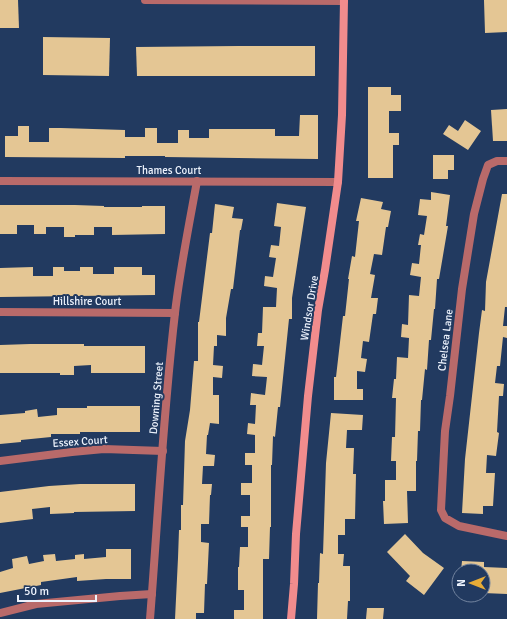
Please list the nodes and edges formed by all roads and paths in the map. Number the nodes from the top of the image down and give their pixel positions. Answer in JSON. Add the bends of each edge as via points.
{"nodes":[{"id":1,"x":145,"y":0,"type":"edge"},
{"id":2,"x":344,"y":0,"type":"edge"},
{"id":3,"x":507,"y":161,"type":"edge"},
{"id":4,"x":0,"y":181,"type":"edge"},
{"id":5,"x":197,"y":182,"type":"junction"},
{"id":6,"x":338,"y":182,"type":"junction"},
{"id":7,"x":0,"y":312,"type":"edge"},
{"id":8,"x":175,"y":313,"type":"junction"},
{"id":9,"x":163,"y":451,"type":"junction"},
{"id":10,"x":0,"y":461,"type":"edge"},
{"id":11,"x":507,"y":536,"type":"edge"},
{"id":12,"x":152,"y":594,"type":"junction"},
{"id":13,"x":0,"y":613,"type":"edge"},
{"id":14,"x":150,"y":619,"type":"edge"},
{"id":15,"x":291,"y":619,"type":"edge"}],
"edges":[{"from":1,"to":2,"type":"street"},
{"from":2,"to":6,"type":"street","name":"Windsor Drive"},
{"from":3,"to":11,"type":"street","name":"Chelsea Lane","via":[[497,161],[488,165],[474,214],[445,431],[441,510],[445,518],[459,526]]},
{"from":4,"to":5,"type":"street","name":"Thames Court"},
{"from":5,"to":6,"type":"street","name":"Thames Court"},
{"from":5,"to":8,"type":"street","name":"Downing Street"},
{"from":6,"to":15,"type":"street","name":"Windsor Drive","via":[[318,310],[308,396]]},
{"from":7,"to":8,"type":"street","name":"Hillshire Court"},
{"from":8,"to":9,"type":"street","name":"Downing Street"},
{"from":9,"to":10,"type":"street","name":"Essex Court","via":[[104,449]]},
{"from":9,"to":12,"type":"street","name":"Downing Street"},
{"from":12,"to":13,"type":"street","via":[[36,604]]},
{"from":12,"to":14,"type":"street","name":"Downing Street"}]}
